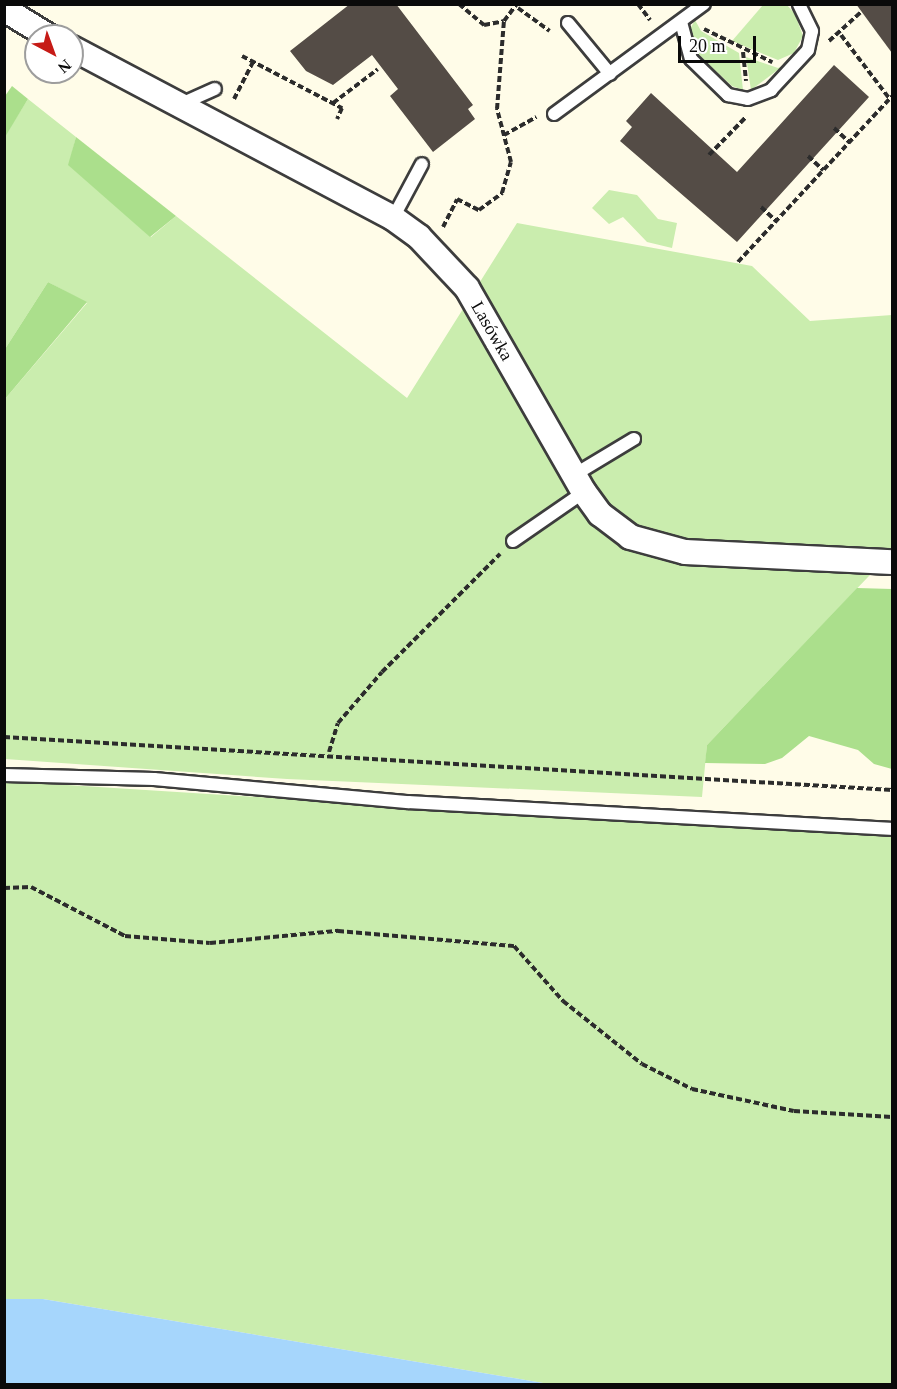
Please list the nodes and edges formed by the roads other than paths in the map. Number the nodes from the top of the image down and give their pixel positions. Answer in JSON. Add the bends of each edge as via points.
{"nodes":[{"id":1,"x":799,"y":4,"type":"edge"},
{"id":2,"x":700,"y":8,"type":"edge"},
{"id":3,"x":8,"y":20,"type":"edge"},
{"id":4,"x":681,"y":22,"type":"junction"},
{"id":5,"x":568,"y":23,"type":"dead end"},
{"id":6,"x":24,"y":26,"type":"edge"},
{"id":7,"x":84,"y":54,"type":"edge"},
{"id":8,"x":610,"y":74,"type":"junction"},
{"id":9,"x":214,"y":89,"type":"dead end"},
{"id":10,"x":181,"y":104,"type":"junction"},
{"id":11,"x":554,"y":114,"type":"dead end"},
{"id":12,"x":422,"y":164,"type":"dead end"},
{"id":13,"x":393,"y":218,"type":"junction"},
{"id":14,"x":634,"y":439,"type":"dead end"},
{"id":15,"x":579,"y":484,"type":"junction"},
{"id":16,"x":513,"y":541,"type":"road end"},
{"id":17,"x":892,"y":562,"type":"edge"},
{"id":18,"x":4,"y":775,"type":"edge"},
{"id":19,"x":892,"y":829,"type":"edge"}],
"edges":[{"from":1,"to":4,"type":"lane","via":[[812,31],[808,50],[771,90],[748,99],[728,94],[691,59]]},
{"from":2,"to":4,"type":"lane"},
{"from":3,"to":6,"type":"street"},
{"from":4,"to":8,"type":"lane"},
{"from":5,"to":8,"type":"lane"},
{"from":7,"to":10,"type":"street","name":"Lasówka"},
{"from":8,"to":11,"type":"lane"},
{"from":9,"to":10,"type":"lane"},
{"from":10,"to":13,"type":"street","name":"Lasówka"},
{"from":12,"to":13,"type":"lane"},
{"from":13,"to":15,"type":"street","name":"Lasówka","via":[[448,264],[467,288]]},
{"from":14,"to":15,"type":"lane"},
{"from":15,"to":16,"type":"lane"},
{"from":15,"to":17,"type":"street","name":"Lasówka","via":[[600,514],[630,537],[654,546]]},
{"from":18,"to":19,"type":"lane","via":[[154,779],[409,802]]}]}
